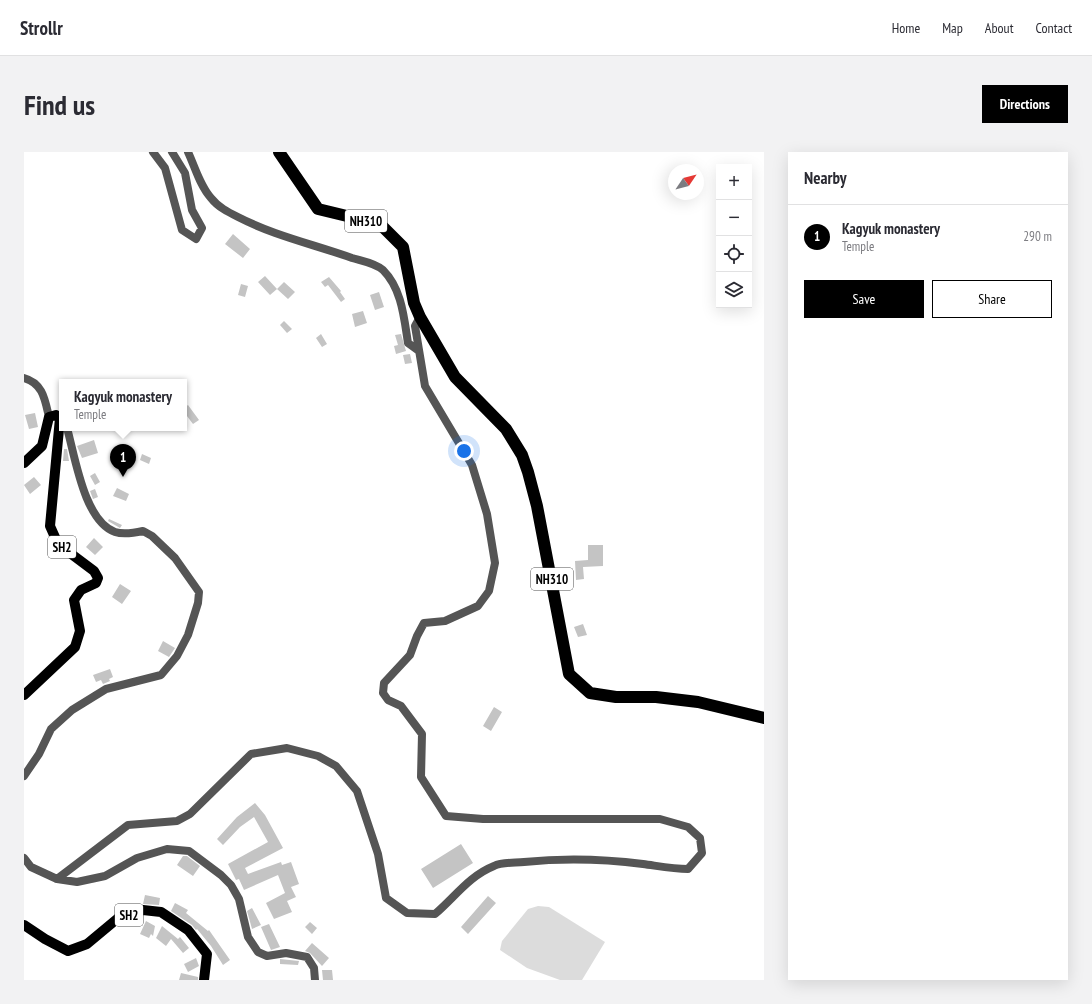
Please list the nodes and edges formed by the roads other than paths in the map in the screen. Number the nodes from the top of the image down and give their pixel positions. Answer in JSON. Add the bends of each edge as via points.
{"nodes":[{"id":1,"x":153,"y":152,"type":"edge"},
{"id":2,"x":172,"y":152,"type":"edge"},
{"id":3,"x":188,"y":152,"type":"edge"},
{"id":4,"x":279,"y":152,"type":"edge"},
{"id":5,"x":420,"y":317,"type":"junction"},
{"id":6,"x":419,"y":351,"type":"junction"},
{"id":7,"x":24,"y":378,"type":"edge"},
{"id":8,"x":48,"y":417,"type":"junction"},
{"id":9,"x":59,"y":417,"type":"edge"},
{"id":10,"x":60,"y":431,"type":"edge"},
{"id":11,"x":68,"y":431,"type":"edge"},
{"id":12,"x":24,"y":463,"type":"edge"},
{"id":13,"x":24,"y":695,"type":"edge"},
{"id":14,"x":764,"y":718,"type":"edge"},
{"id":15,"x":24,"y":776,"type":"edge"},
{"id":16,"x":24,"y":858,"type":"edge"},
{"id":17,"x":57,"y":879,"type":"junction"},
{"id":18,"x":24,"y":925,"type":"edge"},
{"id":19,"x":204,"y":980,"type":"edge"},
{"id":20,"x":315,"y":980,"type":"edge"}],
"edges":[{"from":1,"to":2,"type":"street","via":[[165,168],[182,230],[196,240],[202,228],[192,210],[185,172]]},
{"from":3,"to":6,"type":"street","via":[[210,198],[223,209],[267,232],[382,269],[397,290],[408,343]]},
{"from":4,"to":5,"type":"highway","number":"NH310","via":[[318,209],[380,224],[403,247],[414,303]]},
{"from":5,"to":6,"type":"street","via":[[415,326]]},
{"from":5,"to":14,"type":"highway","number":"NH310","via":[[455,377],[506,429],[522,455],[537,506],[569,674],[590,693],[698,702]]},
{"from":6,"to":17,"type":"street","via":[[425,386],[472,465],[487,514],[495,563],[489,591],[478,606],[445,621],[424,623],[410,655],[384,683],[385,697],[401,706],[422,734],[421,777],[446,816],[483,819],[660,819],[688,827],[700,838],[702,853],[688,869],[597,860],[542,860],[495,865],[468,880],[452,900],[435,914],[407,913],[386,898],[378,854],[357,791],[336,766],[318,756],[287,748],[251,754],[190,814],[177,821],[128,825]]},
{"from":7,"to":8,"type":"street","via":[[30,379],[44,392]]},
{"from":8,"to":9,"type":"main road","number":"SH2","via":[[56,415]]},
{"from":8,"to":12,"type":"main road","via":[[42,446]]},
{"from":10,"to":13,"type":"main road","number":"SH2","via":[[50,526],[58,544],[94,571],[98,578],[96,583],[81,590],[74,600],[80,631],[75,647]]},
{"from":11,"to":15,"type":"street","via":[[91,508],[103,525],[115,532],[130,534],[143,531],[152,536],[175,558],[192,581],[199,592],[198,603],[188,635],[177,656],[161,674],[106,688],[72,710],[50,729],[39,754]]},
{"from":16,"to":17,"type":"street","via":[[31,868]]},
{"from":17,"to":20,"type":"street","via":[[77,882],[105,876],[137,858],[167,849],[189,851],[231,885],[239,899],[248,936],[258,952],[267,956],[286,953],[307,957],[314,968]]},
{"from":18,"to":19,"type":"main road","number":"SH2","via":[[68,951],[87,944],[117,919],[143,910],[161,912],[188,930],[207,954]]}]}
